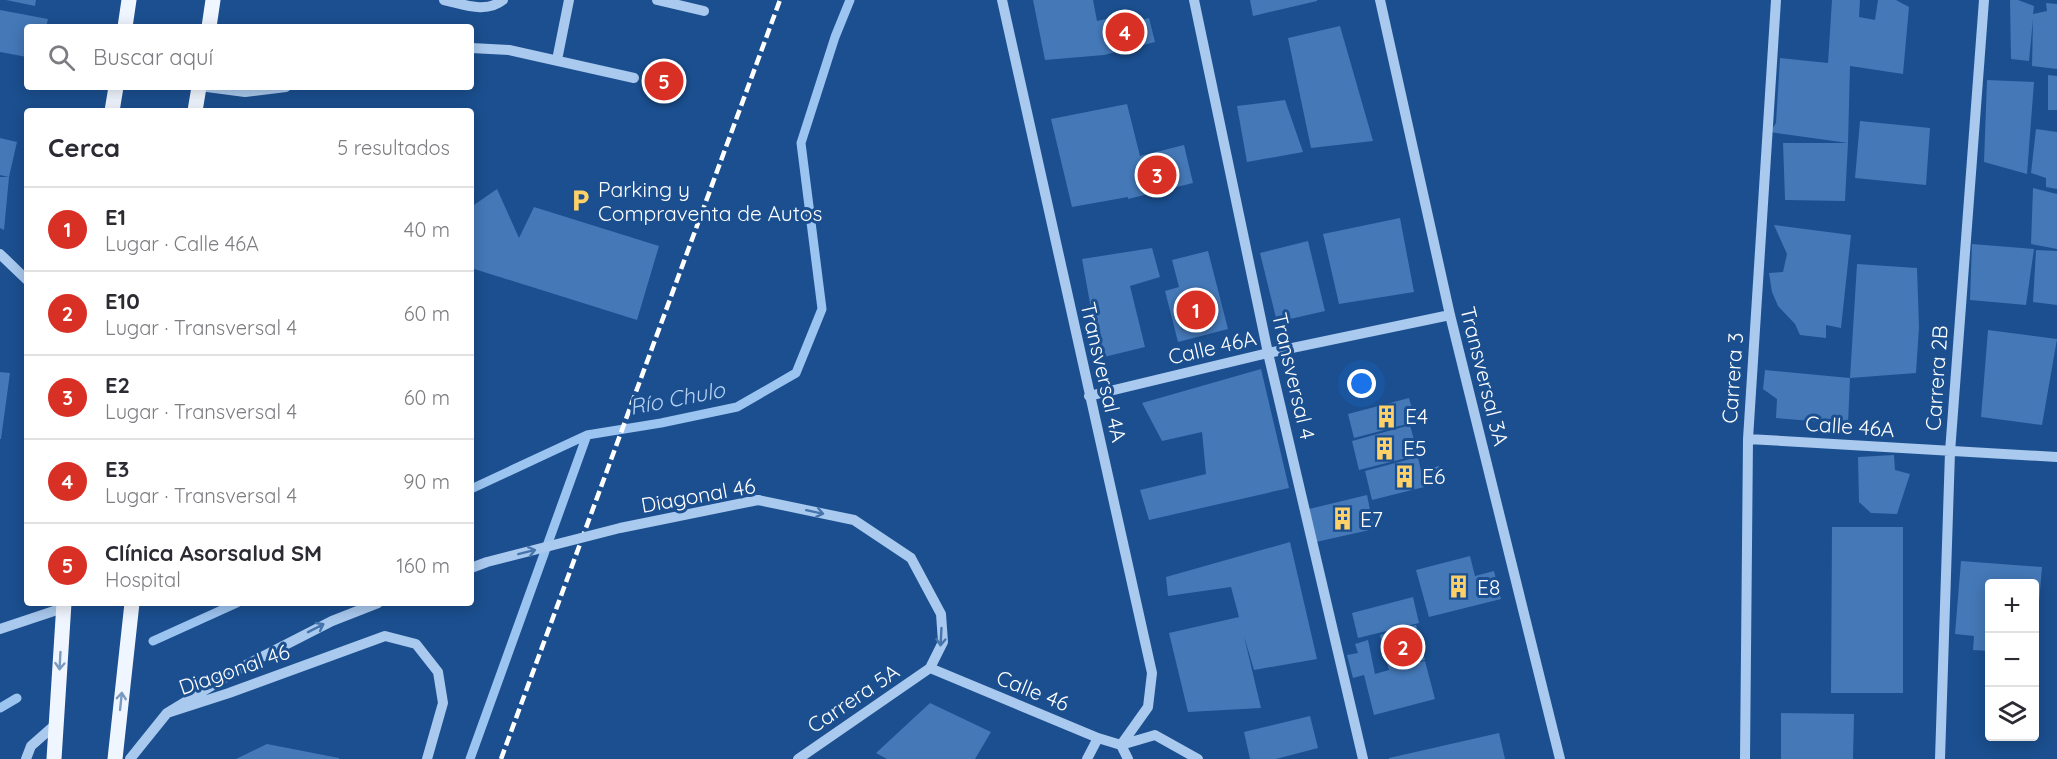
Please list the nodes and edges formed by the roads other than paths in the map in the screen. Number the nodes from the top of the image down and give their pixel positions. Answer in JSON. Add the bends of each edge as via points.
{"nodes":[{"id":1,"x":129,"y":0,"type":"edge"},
{"id":2,"x":213,"y":0,"type":"edge"},
{"id":3,"x":444,"y":0,"type":"edge"},
{"id":4,"x":503,"y":0,"type":"edge"},
{"id":5,"x":569,"y":0,"type":"edge"},
{"id":6,"x":657,"y":0,"type":"edge"},
{"id":7,"x":1002,"y":0,"type":"edge"},
{"id":8,"x":1194,"y":0,"type":"edge"},
{"id":9,"x":1380,"y":0,"type":"edge"},
{"id":10,"x":1776,"y":0,"type":"edge"},
{"id":11,"x":1984,"y":0,"type":"edge"},
{"id":12,"x":704,"y":11,"type":"dead end"},
{"id":13,"x":125,"y":24,"type":"edge"},
{"id":14,"x":209,"y":24,"type":"edge"},
{"id":15,"x":474,"y":48,"type":"edge"},
{"id":16,"x":556,"y":60,"type":"junction"},
{"id":17,"x":634,"y":78,"type":"dead end"},
{"id":18,"x":116,"y":90,"type":"edge"},
{"id":19,"x":198,"y":90,"type":"edge"},
{"id":20,"x":230,"y":90,"type":"edge"},
{"id":21,"x":261,"y":90,"type":"edge"},
{"id":22,"x":112,"y":108,"type":"edge"},
{"id":23,"x":196,"y":108,"type":"edge"},
{"id":24,"x":0,"y":254,"type":"edge"},
{"id":25,"x":24,"y":277,"type":"edge"},
{"id":26,"x":1450,"y":315,"type":"junction"},
{"id":27,"x":1268,"y":353,"type":"junction"},
{"id":28,"x":1089,"y":396,"type":"junction"},
{"id":29,"x":1748,"y":439,"type":"junction"},
{"id":30,"x":1950,"y":452,"type":"junction"},
{"id":31,"x":2057,"y":457,"type":"edge"},
{"id":32,"x":474,"y":567,"type":"edge"},
{"id":33,"x":60,"y":606,"type":"edge"},
{"id":34,"x":63,"y":606,"type":"edge"},
{"id":35,"x":132,"y":606,"type":"edge"},
{"id":36,"x":370,"y":606,"type":"edge"},
{"id":37,"x":0,"y":629,"type":"edge"},
{"id":38,"x":930,"y":668,"type":"junction"},
{"id":39,"x":167,"y":713,"type":"junction"},
{"id":40,"x":56,"y":724,"type":"junction"},
{"id":41,"x":1098,"y":738,"type":"junction"},
{"id":42,"x":1121,"y":745,"type":"junction"},
{"id":43,"x":26,"y":759,"type":"edge"},
{"id":44,"x":54,"y":759,"type":"edge"},
{"id":45,"x":115,"y":759,"type":"edge"},
{"id":46,"x":130,"y":759,"type":"edge"},
{"id":47,"x":427,"y":759,"type":"edge"},
{"id":48,"x":798,"y":759,"type":"edge"},
{"id":49,"x":1087,"y":759,"type":"edge"},
{"id":50,"x":1128,"y":759,"type":"edge"},
{"id":51,"x":1198,"y":759,"type":"edge"},
{"id":52,"x":1364,"y":759,"type":"edge"},
{"id":53,"x":1560,"y":759,"type":"edge"},
{"id":54,"x":1745,"y":759,"type":"edge"},
{"id":55,"x":1940,"y":759,"type":"edge"}],
"edges":[{"from":1,"to":13,"type":"main road"},
{"from":2,"to":14,"type":"main road"},
{"from":3,"to":4,"type":"street","via":[[480,7]]},
{"from":5,"to":16,"type":"street"},
{"from":6,"to":12,"type":"street"},
{"from":7,"to":28,"type":"street","name":"Transversal 4A"},
{"from":8,"to":27,"type":"street","name":"Transversal 4"},
{"from":9,"to":26,"type":"street","name":"Transversal 3A"},
{"from":10,"to":29,"type":"street","name":"Carrera 3"},
{"from":11,"to":30,"type":"street","name":"Carrera 2B"},
{"from":15,"to":16,"type":"street","via":[[509,50]]},
{"from":16,"to":17,"type":"street"},
{"from":18,"to":22,"type":"main road"},
{"from":19,"to":23,"type":"main road"},
{"from":20,"to":21,"type":"street"},
{"from":24,"to":25,"type":"street"},
{"from":26,"to":27,"type":"street","name":"Calle 46A"},
{"from":26,"to":53,"type":"street","name":"Transversal 3A"},
{"from":27,"to":28,"type":"street","name":"Calle 46A"},
{"from":27,"to":52,"type":"street","name":"Transversal 4"},
{"from":28,"to":42,"type":"street","name":"Transversal 4A","via":[[1152,673],[1148,706]]},
{"from":29,"to":30,"type":"street","name":"Calle 46A"},
{"from":29,"to":54,"type":"street","name":"Carrera 3"},
{"from":30,"to":31,"type":"street","name":"Calle 46A"},
{"from":30,"to":55,"type":"street","name":"Carrera 2B"},
{"from":32,"to":38,"type":"street","name":"Diagonal 46","one_way":true,"bridge":true,"via":[[620,528],[758,500],[855,520],[911,558],[941,614],[943,642]]},
{"from":33,"to":37,"type":"street"},
{"from":34,"to":40,"type":"main road","one_way":true},
{"from":45,"to":35,"type":"main road","one_way":true},
{"from":39,"to":36,"type":"street","name":"Diagonal 46","one_way":true,"via":[[246,665]]},
{"from":38,"to":41,"type":"street","name":"Calle 46"},
{"from":38,"to":48,"type":"street","name":"Carrera 5A"},
{"from":39,"to":46,"type":"street","name":"Diagonal 46"},
{"from":39,"to":47,"type":"street","name":"Diagonal 46","via":[[385,636],[416,644],[438,672],[443,703]]},
{"from":40,"to":43,"type":"street","via":[[32,746]]},
{"from":40,"to":44,"type":"main road"},
{"from":41,"to":42,"type":"street","name":"Calle 46"},
{"from":41,"to":49,"type":"street"},
{"from":42,"to":50,"type":"street"},
{"from":42,"to":51,"type":"street","via":[[1155,735]]}]}
